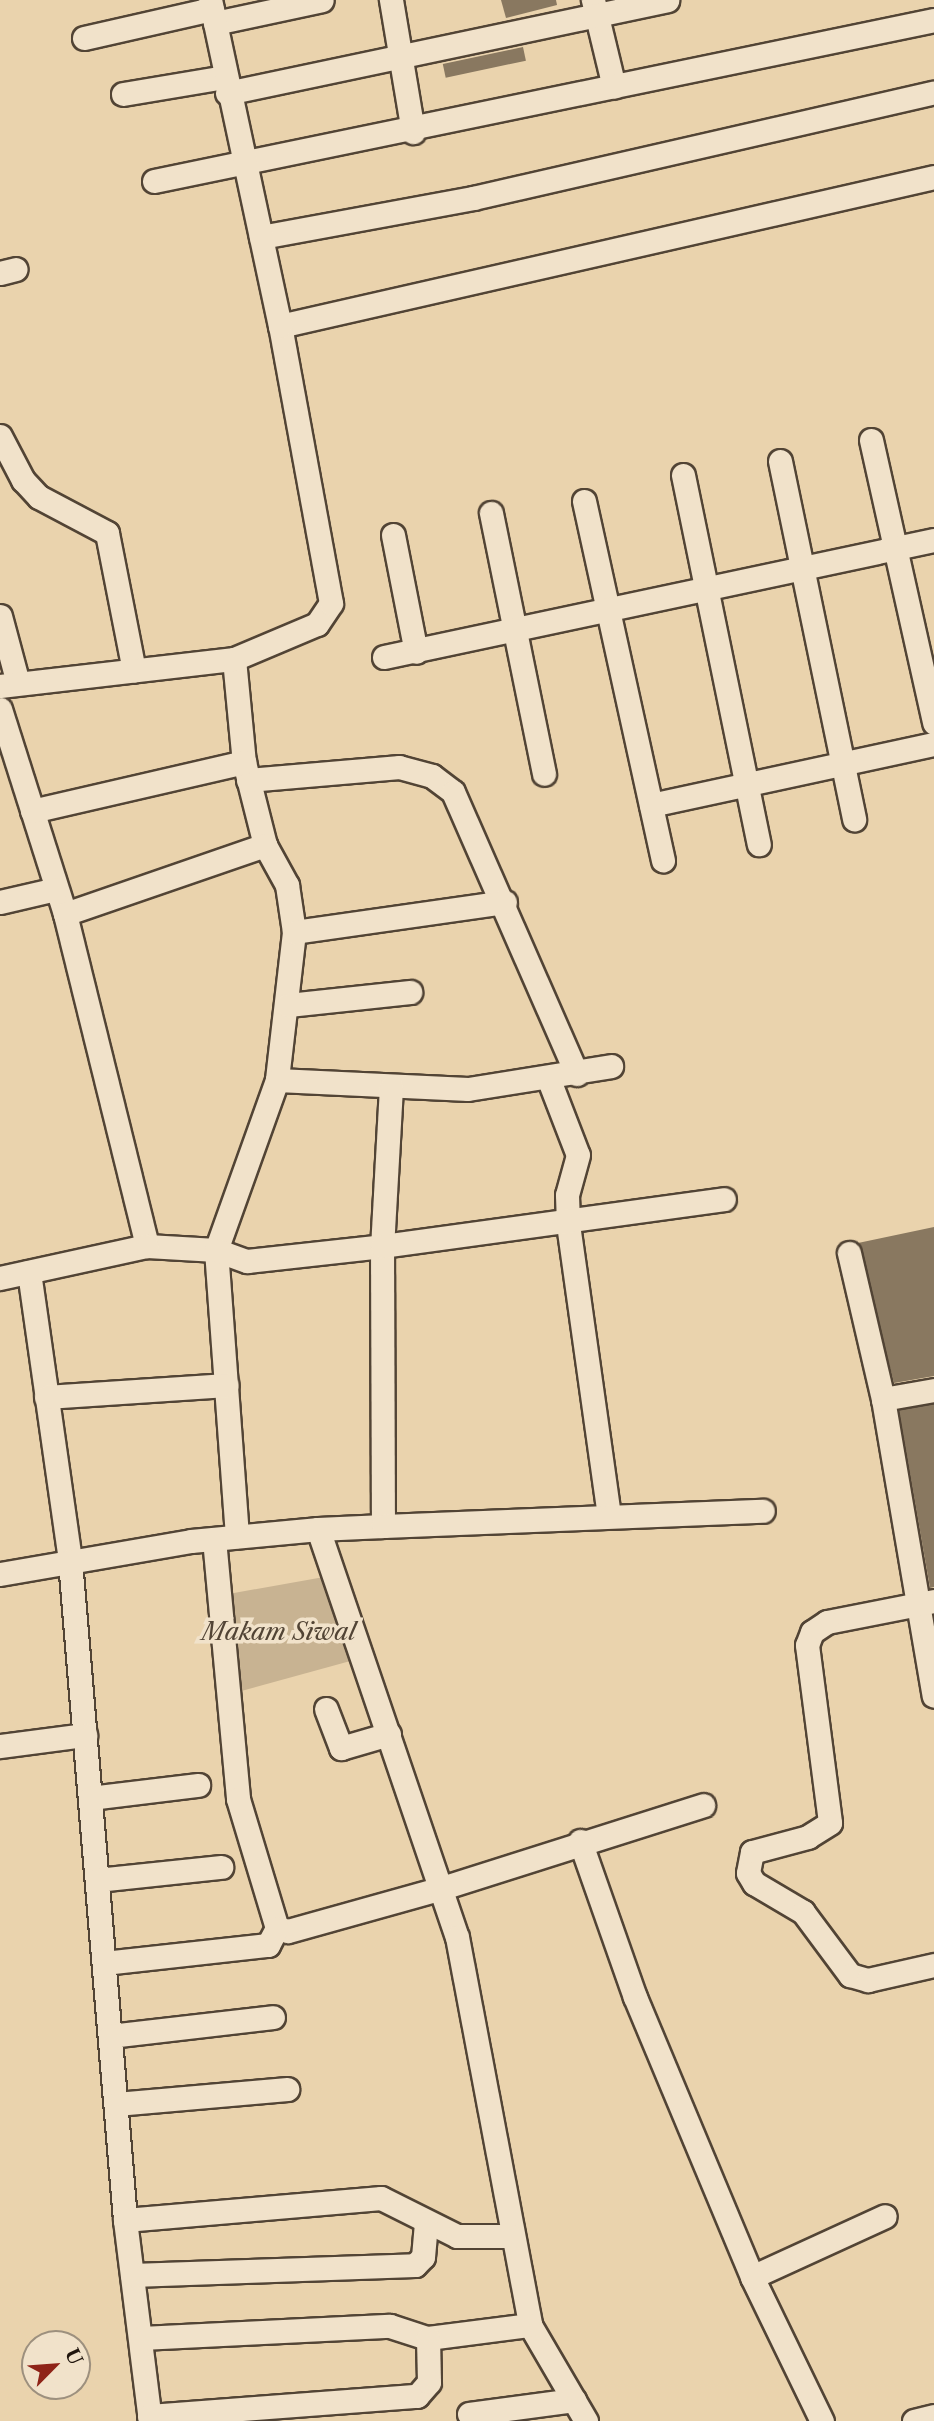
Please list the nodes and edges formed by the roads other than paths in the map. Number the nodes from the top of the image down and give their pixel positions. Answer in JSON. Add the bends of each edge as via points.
{"nodes":[{"id":1,"x":323,"y":0,"type":"edge"},
{"id":2,"x":391,"y":0,"type":"edge"},
{"id":3,"x":667,"y":0,"type":"edge"},
{"id":4,"x":594,"y":8,"type":"edge"},
{"id":5,"x":212,"y":11,"type":"edge"},
{"id":6,"x":934,"y":20,"type":"edge"},
{"id":7,"x":84,"y":37,"type":"dead end"},
{"id":8,"x":400,"y":59,"type":"junction"},
{"id":9,"x":226,"y":85,"type":"junction"},
{"id":10,"x":614,"y":87,"type":"junction"},
{"id":11,"x":934,"y":92,"type":"edge"},
{"id":12,"x":123,"y":94,"type":"dead end"},
{"id":13,"x":413,"y":132,"type":"junction"},
{"id":14,"x":246,"y":166,"type":"junction"},
{"id":15,"x":934,"y":177,"type":"edge"},
{"id":16,"x":154,"y":181,"type":"dead end"},
{"id":17,"x":261,"y":237,"type":"junction"},
{"id":18,"x":281,"y":326,"type":"junction"},
{"id":19,"x":0,"y":436,"type":"edge"},
{"id":20,"x":871,"y":440,"type":"dead end"},
{"id":21,"x":780,"y":461,"type":"dead end"},
{"id":22,"x":682,"y":475,"type":"dead end"},
{"id":23,"x":584,"y":501,"type":"dead end"},
{"id":24,"x":491,"y":513,"type":"dead end"},
{"id":25,"x":393,"y":535,"type":"dead end"},
{"id":26,"x":934,"y":540,"type":"edge"},
{"id":27,"x":897,"y":547,"type":"junction"},
{"id":28,"x":802,"y":569,"type":"junction"},
{"id":29,"x":704,"y":591,"type":"junction"},
{"id":30,"x":608,"y":610,"type":"junction"},
{"id":31,"x":0,"y":616,"type":"edge"},
{"id":32,"x":515,"y":630,"type":"junction"},
{"id":33,"x":416,"y":652,"type":"junction"},
{"id":34,"x":248,"y":653,"type":"junction"},
{"id":35,"x":384,"y":656,"type":"dead end"},
{"id":36,"x":134,"y":670,"type":"junction"},
{"id":37,"x":9,"y":684,"type":"edge"},
{"id":38,"x":0,"y":709,"type":"edge"},
{"id":39,"x":934,"y":723,"type":"edge"},
{"id":40,"x":934,"y":744,"type":"edge"},
{"id":41,"x":842,"y":764,"type":"junction"},
{"id":42,"x":246,"y":771,"type":"junction"},
{"id":43,"x":544,"y":774,"type":"dead end"},
{"id":44,"x":746,"y":785,"type":"junction"},
{"id":45,"x":651,"y":805,"type":"junction"},
{"id":46,"x":32,"y":811,"type":"junction"},
{"id":47,"x":854,"y":819,"type":"dead end"},
{"id":48,"x":759,"y":844,"type":"dead end"},
{"id":49,"x":265,"y":845,"type":"junction"},
{"id":50,"x":663,"y":860,"type":"dead end"},
{"id":51,"x":56,"y":889,"type":"junction"},
{"id":52,"x":0,"y":902,"type":"edge"},
{"id":53,"x":505,"y":902,"type":"junction"},
{"id":54,"x":65,"y":914,"type":"junction"},
{"id":55,"x":294,"y":932,"type":"junction"},
{"id":56,"x":411,"y":992,"type":"dead end"},
{"id":57,"x":288,"y":1005,"type":"junction"},
{"id":58,"x":611,"y":1066,"type":"dead end"},
{"id":59,"x":577,"y":1073,"type":"junction"},
{"id":60,"x":277,"y":1080,"type":"junction"},
{"id":61,"x":549,"y":1080,"type":"junction"},
{"id":62,"x":391,"y":1087,"type":"junction"},
{"id":63,"x":724,"y":1199,"type":"dead end"},
{"id":64,"x":568,"y":1223,"type":"junction"},
{"id":65,"x":147,"y":1246,"type":"junction"},
{"id":66,"x":382,"y":1246,"type":"junction"},
{"id":67,"x":216,"y":1250,"type":"junction"},
{"id":68,"x":849,"y":1253,"type":"dead end"},
{"id":69,"x":29,"y":1272,"type":"junction"},
{"id":70,"x":0,"y":1278,"type":"edge"},
{"id":71,"x":227,"y":1385,"type":"junction"},
{"id":72,"x":934,"y":1390,"type":"edge"},
{"id":73,"x":46,"y":1397,"type":"junction"},
{"id":74,"x":883,"y":1399,"type":"junction"},
{"id":75,"x":764,"y":1511,"type":"dead end"},
{"id":76,"x":609,"y":1515,"type":"junction"},
{"id":77,"x":383,"y":1526,"type":"junction"},
{"id":78,"x":318,"y":1529,"type":"junction"},
{"id":79,"x":225,"y":1537,"type":"junction"},
{"id":80,"x":70,"y":1561,"type":"junction"},
{"id":81,"x":0,"y":1574,"type":"edge"},
{"id":82,"x":927,"y":1602,"type":"edge"},
{"id":83,"x":934,"y":1696,"type":"edge"},
{"id":84,"x":326,"y":1709,"type":"dead end"},
{"id":85,"x":389,"y":1734,"type":"junction"},
{"id":86,"x":85,"y":1735,"type":"junction"},
{"id":87,"x":0,"y":1746,"type":"edge"},
{"id":88,"x":198,"y":1785,"type":"dead end"},
{"id":89,"x":90,"y":1798,"type":"junction"},
{"id":90,"x":703,"y":1805,"type":"dead end"},
{"id":91,"x":580,"y":1841,"type":"junction"},
{"id":92,"x":221,"y":1867,"type":"dead end"},
{"id":93,"x":97,"y":1880,"type":"junction"},
{"id":94,"x":442,"y":1888,"type":"junction"},
{"id":95,"x":277,"y":1928,"type":"junction"},
{"id":96,"x":104,"y":1963,"type":"junction"},
{"id":97,"x":934,"y":1965,"type":"edge"},
{"id":98,"x":274,"y":2017,"type":"dead end"},
{"id":99,"x":110,"y":2036,"type":"junction"},
{"id":100,"x":287,"y":2089,"type":"dead end"},
{"id":101,"x":116,"y":2104,"type":"junction"},
{"id":102,"x":885,"y":2216,"type":"dead end"},
{"id":103,"x":125,"y":2220,"type":"junction"},
{"id":104,"x":426,"y":2223,"type":"junction"},
{"id":105,"x":512,"y":2236,"type":"junction"},
{"id":106,"x":132,"y":2275,"type":"junction"},
{"id":107,"x":752,"y":2277,"type":"junction"},
{"id":108,"x":530,"y":2325,"type":"junction"},
{"id":109,"x":141,"y":2338,"type":"junction"},
{"id":110,"x":428,"y":2338,"type":"junction"},
{"id":111,"x":574,"y":2400,"type":"junction"},
{"id":112,"x":469,"y":2414,"type":"dead end"},
{"id":113,"x":149,"y":2418,"type":"edge"},
{"id":114,"x":586,"y":2421,"type":"edge"},
{"id":115,"x":822,"y":2421,"type":"edge"}],
"edges":[{"from":1,"to":5,"type":"street"},
{"from":2,"to":8,"type":"street"},
{"from":3,"to":4,"type":"street"},
{"from":4,"to":8,"type":"street"},
{"from":4,"to":10,"type":"street"},
{"from":5,"to":7,"type":"street"},
{"from":5,"to":9,"type":"street"},
{"from":6,"to":10,"type":"street"},
{"from":8,"to":9,"type":"street"},
{"from":8,"to":13,"type":"street"},
{"from":9,"to":12,"type":"street"},
{"from":9,"to":14,"type":"street"},
{"from":10,"to":13,"type":"street"},
{"from":11,"to":17,"type":"street","via":[[473,198]]},
{"from":13,"to":14,"type":"street"},
{"from":14,"to":16,"type":"street"},
{"from":14,"to":17,"type":"street"},
{"from":15,"to":18,"type":"street"},
{"from":17,"to":18,"type":"street"},
{"from":18,"to":34,"type":"street","via":[[331,603],[317,624]]},
{"from":19,"to":36,"type":"street","via":[[23,481],[39,498],[107,533]]},
{"from":20,"to":27,"type":"street"},
{"from":21,"to":28,"type":"street"},
{"from":22,"to":29,"type":"street"},
{"from":23,"to":30,"type":"street"},
{"from":24,"to":32,"type":"street"},
{"from":25,"to":33,"type":"street"},
{"from":26,"to":27,"type":"street"},
{"from":27,"to":28,"type":"street"},
{"from":27,"to":39,"type":"street"},
{"from":28,"to":29,"type":"street"},
{"from":28,"to":41,"type":"street"},
{"from":29,"to":30,"type":"street"},
{"from":29,"to":44,"type":"street"},
{"from":30,"to":32,"type":"street"},
{"from":30,"to":45,"type":"street"},
{"from":31,"to":37,"type":"street"},
{"from":32,"to":33,"type":"street"},
{"from":32,"to":43,"type":"street"},
{"from":33,"to":35,"type":"street"},
{"from":34,"to":36,"type":"street"},
{"from":34,"to":42,"type":"street"},
{"from":36,"to":37,"type":"street"},
{"from":38,"to":46,"type":"street"},
{"from":40,"to":41,"type":"street"},
{"from":41,"to":44,"type":"street"},
{"from":41,"to":47,"type":"street"},
{"from":42,"to":46,"type":"street"},
{"from":42,"to":49,"type":"street"},
{"from":42,"to":53,"type":"street","via":[[388,767],[432,776],[461,800]]},
{"from":44,"to":45,"type":"street"},
{"from":44,"to":48,"type":"street"},
{"from":45,"to":50,"type":"street"},
{"from":46,"to":51,"type":"street"},
{"from":49,"to":54,"type":"street"},
{"from":49,"to":55,"type":"street","via":[[287,884]]},
{"from":51,"to":52,"type":"street"},
{"from":51,"to":54,"type":"street"},
{"from":53,"to":55,"type":"street"},
{"from":53,"to":59,"type":"street"},
{"from":54,"to":65,"type":"street"},
{"from":55,"to":57,"type":"street"},
{"from":56,"to":57,"type":"street"},
{"from":57,"to":60,"type":"street"},
{"from":58,"to":59,"type":"street"},
{"from":59,"to":61,"type":"street"},
{"from":60,"to":62,"type":"street"},
{"from":60,"to":67,"type":"street"},
{"from":61,"to":62,"type":"street","via":[[468,1089]]},
{"from":61,"to":64,"type":"street","via":[[578,1155]]},
{"from":62,"to":66,"type":"street"},
{"from":63,"to":64,"type":"street"},
{"from":64,"to":66,"type":"street"},
{"from":64,"to":76,"type":"street"},
{"from":65,"to":67,"type":"street"},
{"from":65,"to":69,"type":"street"},
{"from":66,"to":67,"type":"street","via":[[247,1261]]},
{"from":66,"to":77,"type":"street"},
{"from":67,"to":71,"type":"street"},
{"from":68,"to":74,"type":"street"},
{"from":69,"to":70,"type":"street"},
{"from":69,"to":73,"type":"street"},
{"from":71,"to":73,"type":"street"},
{"from":71,"to":79,"type":"street"},
{"from":72,"to":74,"type":"street"},
{"from":73,"to":80,"type":"street"},
{"from":74,"to":82,"type":"street"},
{"from":75,"to":76,"type":"street"},
{"from":76,"to":77,"type":"street"},
{"from":77,"to":78,"type":"street"},
{"from":78,"to":79,"type":"street"},
{"from":78,"to":85,"type":"street"},
{"from":79,"to":80,"type":"street"},
{"from":79,"to":95,"type":"street","via":[[238,1799]]},
{"from":80,"to":81,"type":"street"},
{"from":80,"to":86,"type":"street"},
{"from":82,"to":83,"type":"street"},
{"from":82,"to":97,"type":"street","via":[[827,1622],[807,1639],[832,1815],[826,1829],[752,1852],[748,1873],[754,1883],[803,1912],[850,1975],[877,1979]]},
{"from":84,"to":85,"type":"street","via":[[341,1748]]},
{"from":85,"to":94,"type":"street"},
{"from":86,"to":87,"type":"street"},
{"from":86,"to":89,"type":"street"},
{"from":88,"to":89,"type":"street"},
{"from":89,"to":93,"type":"street"},
{"from":90,"to":91,"type":"street"},
{"from":91,"to":94,"type":"street"},
{"from":91,"to":107,"type":"street","via":[[622,1966]]},
{"from":92,"to":93,"type":"street"},
{"from":93,"to":96,"type":"street"},
{"from":94,"to":95,"type":"street","via":[[288,1931]]},
{"from":94,"to":105,"type":"street","via":[[480,2043]]},
{"from":95,"to":96,"type":"street","via":[[268,1945]]},
{"from":96,"to":99,"type":"street"},
{"from":98,"to":99,"type":"street"},
{"from":99,"to":101,"type":"street"},
{"from":100,"to":101,"type":"street"},
{"from":101,"to":103,"type":"street"},
{"from":102,"to":107,"type":"street"},
{"from":103,"to":104,"type":"street","via":[[382,2198]]},
{"from":103,"to":106,"type":"street"},
{"from":104,"to":105,"type":"street","via":[[457,2236]]},
{"from":104,"to":106,"type":"street","via":[[423,2257],[415,2265]]},
{"from":105,"to":108,"type":"street"},
{"from":106,"to":109,"type":"street"},
{"from":107,"to":115,"type":"street"},
{"from":108,"to":110,"type":"street"},
{"from":108,"to":111,"type":"street"},
{"from":109,"to":110,"type":"street","via":[[390,2326]]},
{"from":109,"to":113,"type":"street"},
{"from":110,"to":113,"type":"street","via":[[429,2382],[417,2396]]},
{"from":111,"to":112,"type":"street"},
{"from":111,"to":114,"type":"street"}]}
